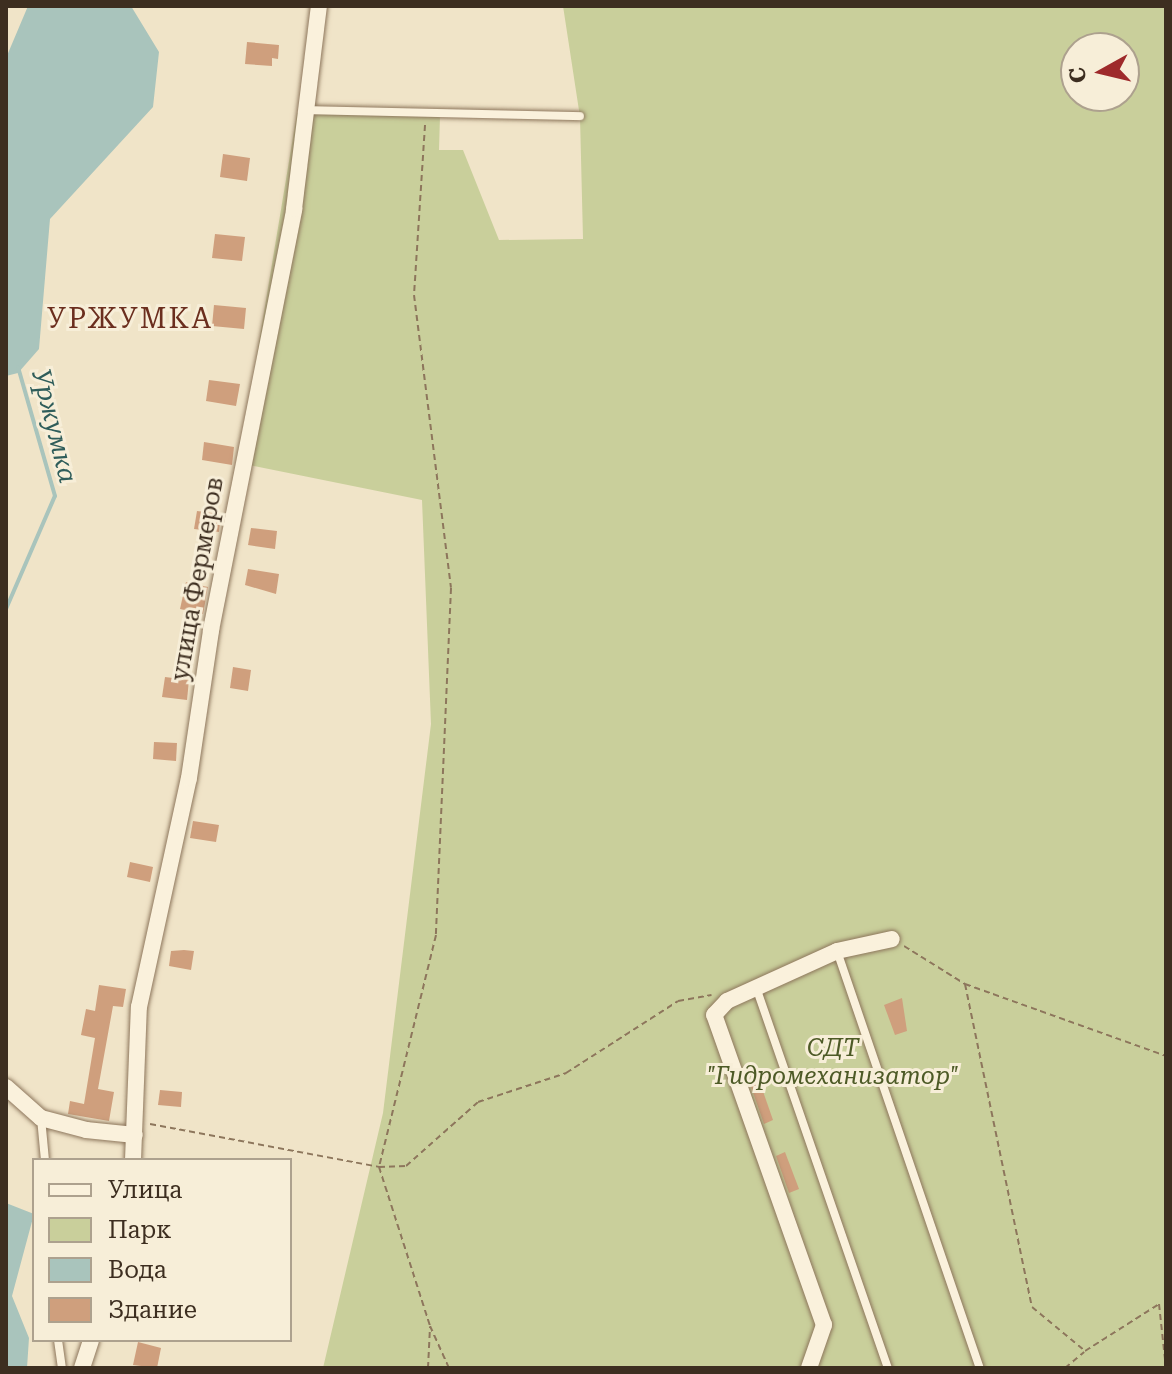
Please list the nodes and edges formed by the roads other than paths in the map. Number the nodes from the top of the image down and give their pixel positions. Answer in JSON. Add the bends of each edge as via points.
{"nodes":[{"id":1,"x":319,"y":6,"type":"edge"},
{"id":2,"x":306,"y":110,"type":"junction"},
{"id":3,"x":580,"y":116,"type":"dead end"},
{"id":4,"x":892,"y":939,"type":"road end"},
{"id":5,"x":837,"y":951,"type":"junction"},
{"id":6,"x":757,"y":990,"type":"junction"},
{"id":7,"x":6,"y":1087,"type":"edge"},
{"id":8,"x":41,"y":1118,"type":"junction"},
{"id":9,"x":135,"y":1128,"type":"junction"},
{"id":10,"x":45,"y":1158,"type":"edge"},
{"id":11,"x":133,"y":1158,"type":"edge"},
{"id":12,"x":58,"y":1342,"type":"edge"},
{"id":13,"x":79,"y":1342,"type":"edge"},
{"id":14,"x":90,"y":1342,"type":"edge"},
{"id":15,"x":83,"y":1365,"type":"edge"},
{"id":16,"x":62,"y":1368,"type":"edge"},
{"id":17,"x":809,"y":1368,"type":"edge"},
{"id":18,"x":888,"y":1368,"type":"edge"},
{"id":19,"x":980,"y":1368,"type":"edge"}],
"edges":[{"from":1,"to":2,"type":"street","name":"улица Фермеров"},
{"from":2,"to":3,"type":"lane"},
{"from":2,"to":9,"type":"street","name":"улица Фермеров","via":[[294,209],[211,630],[189,778],[139,1007]]},
{"from":4,"to":5,"type":"street"},
{"from":5,"to":6,"type":"street"},
{"from":5,"to":19,"type":"lane"},
{"from":6,"to":17,"type":"street","via":[[727,1001],[714,1015],[824,1325]]},
{"from":6,"to":18,"type":"lane"},
{"from":7,"to":8,"type":"street"},
{"from":8,"to":9,"type":"street"},
{"from":8,"to":10,"type":"lane"},
{"from":9,"to":11,"type":"street","name":"улица Фермеров"},
{"from":12,"to":16,"type":"lane"},
{"from":13,"to":15,"type":"lane"},
{"from":14,"to":15,"type":"street"}]}
